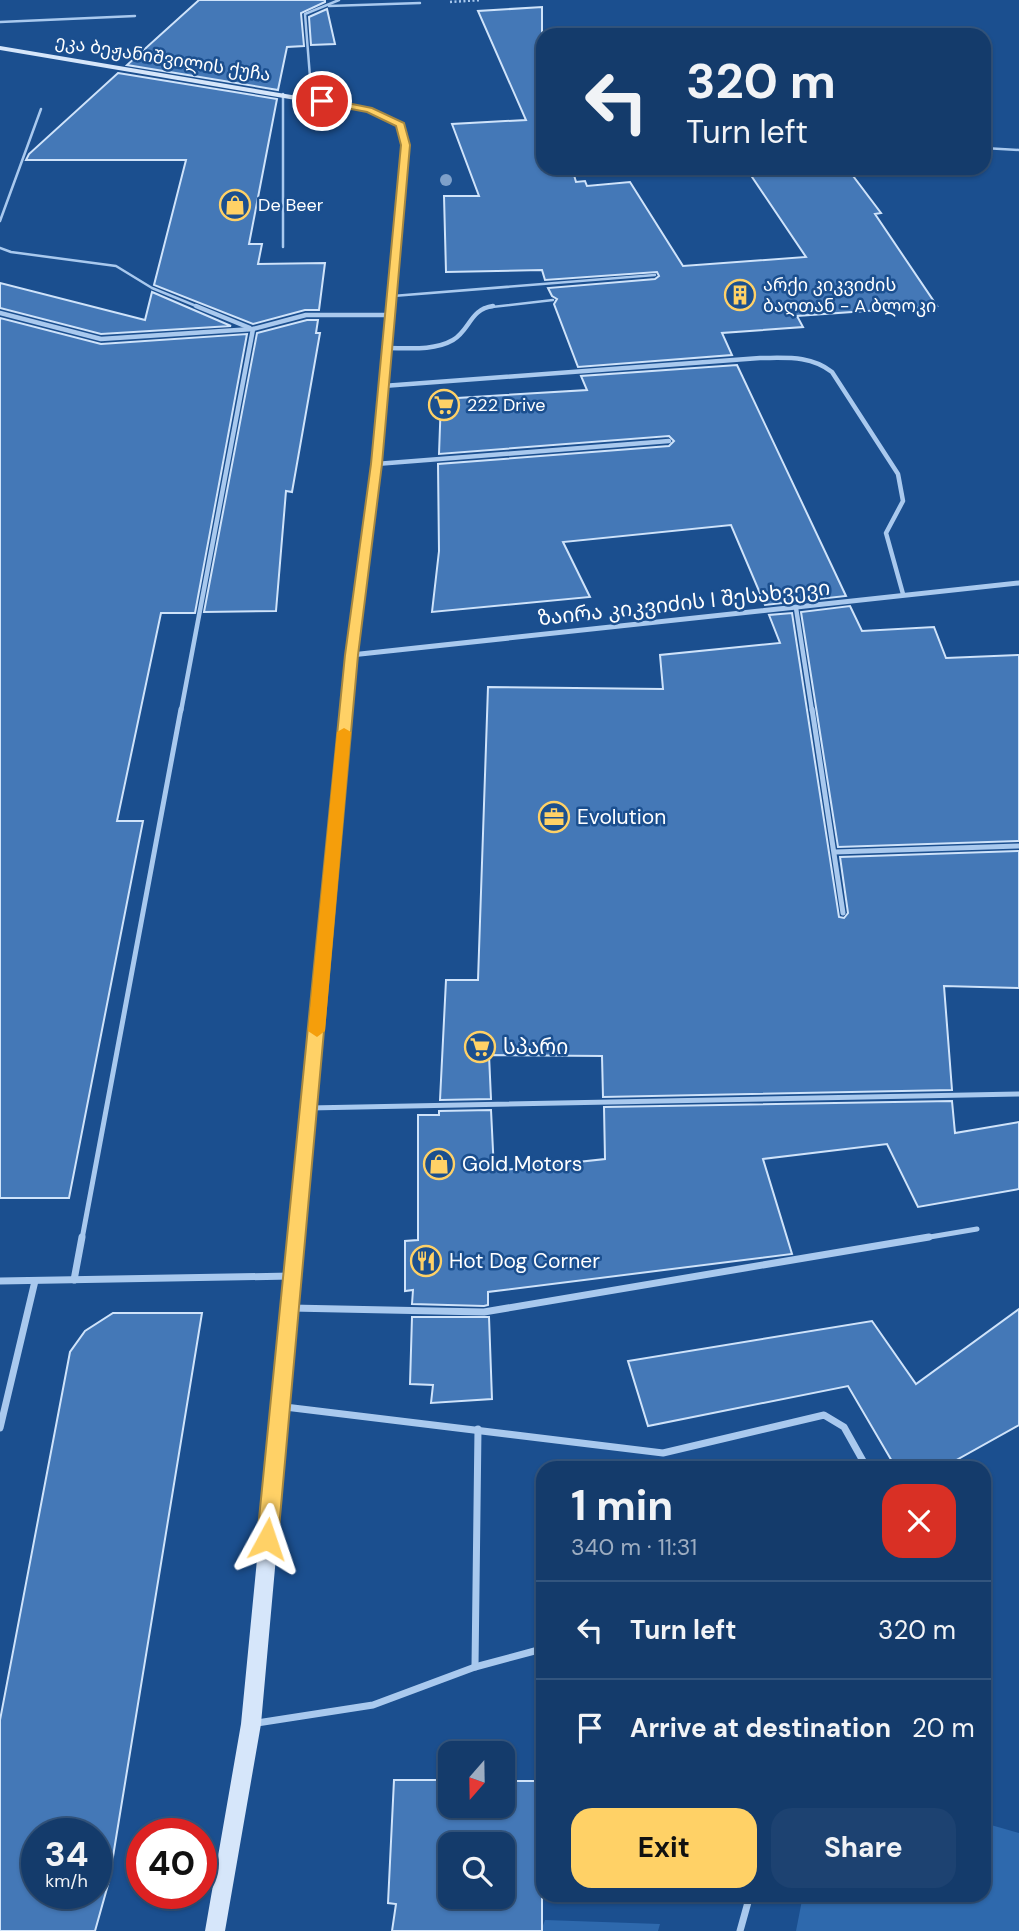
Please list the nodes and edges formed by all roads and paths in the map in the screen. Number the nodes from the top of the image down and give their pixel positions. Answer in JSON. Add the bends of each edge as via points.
{"nodes":[{"id":1,"x":339,"y":0,"type":"edge"},
{"id":2,"x":420,"y":3,"type":"dead end"},
{"id":3,"x":324,"y":6,"type":"junction"},
{"id":4,"x":135,"y":16,"type":"dead end"},
{"id":5,"x":0,"y":22,"type":"edge"},
{"id":6,"x":0,"y":48,"type":"edge"},
{"id":7,"x":283,"y":94,"type":"junction"},
{"id":8,"x":322,"y":101,"type":"junction"},
{"id":9,"x":41,"y":109,"type":"dead end"},
{"id":10,"x":991,"y":148,"type":"edge"},
{"id":11,"x":1019,"y":150,"type":"edge"},
{"id":12,"x":0,"y":221,"type":"edge"},
{"id":13,"x":283,"y":247,"type":"dead end"},
{"id":14,"x":0,"y":248,"type":"edge"},
{"id":15,"x":655,"y":275,"type":"dead end"},
{"id":16,"x":393,"y":296,"type":"junction"},
{"id":17,"x":553,"y":300,"type":"dead end"},
{"id":18,"x":0,"y":313,"type":"edge"},
{"id":19,"x":391,"y":315,"type":"junction"},
{"id":20,"x":253,"y":329,"type":"junction"},
{"id":21,"x":387,"y":348,"type":"junction"},
{"id":22,"x":383,"y":386,"type":"junction"},
{"id":23,"x":669,"y":441,"type":"dead end"},
{"id":24,"x":376,"y":464,"type":"junction"},
{"id":25,"x":1019,"y":583,"type":"edge"},
{"id":26,"x":903,"y":594,"type":"junction"},
{"id":27,"x":796,"y":608,"type":"junction"},
{"id":28,"x":351,"y":655,"type":"junction"},
{"id":29,"x":1019,"y":846,"type":"edge"},
{"id":30,"x":835,"y":852,"type":"junction"},
{"id":31,"x":844,"y":913,"type":"dead end"},
{"id":32,"x":1019,"y":1094,"type":"edge"},
{"id":33,"x":309,"y":1108,"type":"junction"},
{"id":34,"x":977,"y":1229,"type":"dead end"},
{"id":35,"x":292,"y":1276,"type":"junction"},
{"id":36,"x":74,"y":1280,"type":"junction"},
{"id":37,"x":0,"y":1281,"type":"edge"},
{"id":38,"x":35,"y":1281,"type":"junction"},
{"id":39,"x":288,"y":1308,"type":"junction"},
{"id":40,"x":279,"y":1406,"type":"junction"},
{"id":41,"x":0,"y":1428,"type":"edge"},
{"id":42,"x":478,"y":1429,"type":"junction"},
{"id":43,"x":863,"y":1461,"type":"edge"},
{"id":44,"x":536,"y":1651,"type":"edge"},
{"id":45,"x":475,"y":1667,"type":"junction"},
{"id":46,"x":251,"y":1724,"type":"junction"},
{"id":47,"x":748,"y":1902,"type":"edge"},
{"id":48,"x":215,"y":1931,"type":"edge"},
{"id":49,"x":740,"y":1931,"type":"edge"}],
"edges":[{"from":1,"to":3,"type":"lane"},
{"from":2,"to":3,"type":"lane"},
{"from":3,"to":8,"type":"lane","via":[[305,14],[310,77]]},
{"from":4,"to":5,"type":"lane"},
{"from":6,"to":7,"type":"street","name":"ეკა ბეჟანიშვილის ქუჩა"},
{"from":7,"to":8,"type":"street","name":"ეკა ბეჟანიშვილის ქუჩა"},
{"from":7,"to":13,"type":"lane"},
{"from":8,"to":16,"type":"street","name":"ეკა ბეჟანიშვილის ქუჩა","via":[[369,110],[401,125],[406,145]]},
{"from":9,"to":12,"type":"lane"},
{"from":10,"to":11,"type":"lane"},
{"from":14,"to":20,"type":"lane","via":[[117,266],[152,288]]},
{"from":15,"to":16,"type":"lane"},
{"from":16,"to":19,"type":"street"},
{"from":17,"to":21,"type":"lane","via":[[485,307],[475,311],[460,334],[447,342]]},
{"from":18,"to":20,"type":"lane","via":[[101,339]]},
{"from":19,"to":20,"type":"lane","via":[[306,315]]},
{"from":19,"to":21,"type":"street"},
{"from":20,"to":36,"type":"lane"},
{"from":21,"to":22,"type":"street"},
{"from":22,"to":24,"type":"street"},
{"from":22,"to":26,"type":"lane","via":[[806,357],[832,372],[898,474],[904,501],[886,533]]},
{"from":23,"to":24,"type":"lane"},
{"from":24,"to":28,"type":"street"},
{"from":25,"to":26,"type":"street","name":"ზაირა კიკვიძის I შესახვევი"},
{"from":26,"to":27,"type":"street","name":"ზაირა კიკვიძის I შესახვევი"},
{"from":27,"to":28,"type":"street","name":"ზაირა კიკვიძის I შესახვევი"},
{"from":27,"to":30,"type":"lane"},
{"from":28,"to":33,"type":"street"},
{"from":29,"to":30,"type":"lane"},
{"from":30,"to":31,"type":"lane"},
{"from":32,"to":33,"type":"lane"},
{"from":33,"to":35,"type":"street"},
{"from":34,"to":39,"type":"lane","via":[[484,1312]]},
{"from":35,"to":36,"type":"lane"},
{"from":35,"to":39,"type":"street"},
{"from":36,"to":38,"type":"lane"},
{"from":37,"to":38,"type":"lane"},
{"from":38,"to":41,"type":"lane"},
{"from":39,"to":40,"type":"street"},
{"from":40,"to":42,"type":"lane"},
{"from":40,"to":46,"type":"street"},
{"from":42,"to":43,"type":"lane","via":[[663,1453],[824,1415],[844,1427]]},
{"from":42,"to":45,"type":"lane"},
{"from":44,"to":45,"type":"lane"},
{"from":45,"to":46,"type":"lane","via":[[373,1705]]},
{"from":46,"to":48,"type":"street"},
{"from":47,"to":49,"type":"lane"}]}
